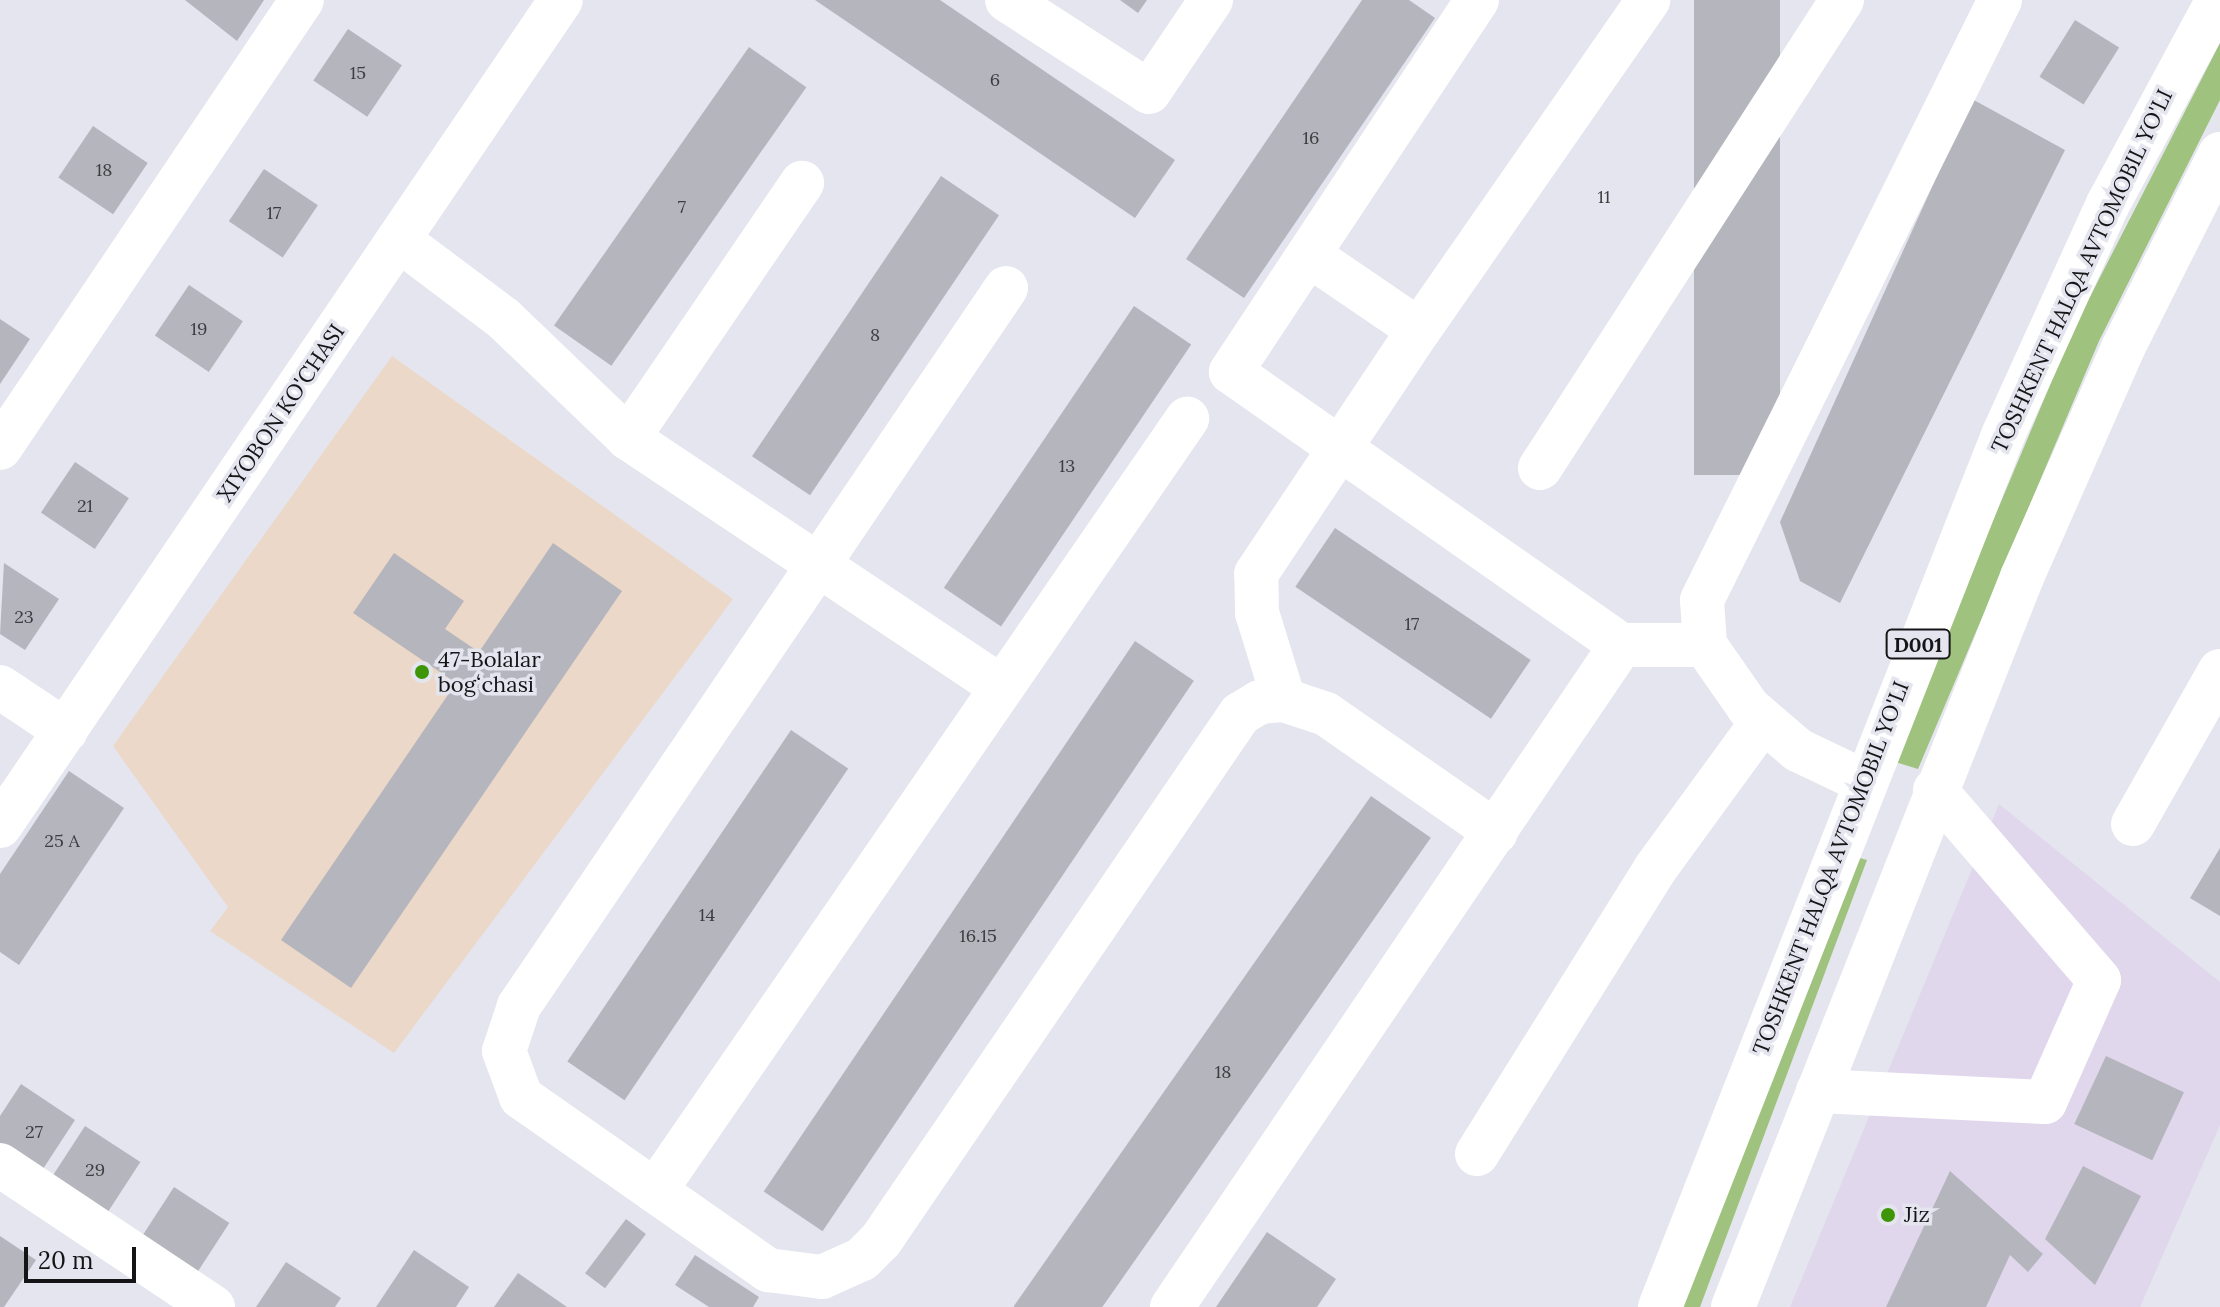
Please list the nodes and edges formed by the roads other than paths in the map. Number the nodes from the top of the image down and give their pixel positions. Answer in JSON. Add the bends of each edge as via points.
{"nodes":[{"id":1,"x":302,"y":0,"type":"edge"},
{"id":2,"x":561,"y":0,"type":"edge"},
{"id":3,"x":1007,"y":0,"type":"edge"},
{"id":4,"x":1211,"y":0,"type":"edge"},
{"id":5,"x":1477,"y":0,"type":"edge"},
{"id":6,"x":1648,"y":0,"type":"edge"},
{"id":7,"x":1842,"y":0,"type":"edge"},
{"id":8,"x":2000,"y":0,"type":"edge"},
{"id":9,"x":2218,"y":0,"type":"edge"},
{"id":10,"x":2220,"y":154,"type":"edge"},
{"id":11,"x":802,"y":183,"type":"dead end"},
{"id":12,"x":399,"y":240,"type":"junction"},
{"id":13,"x":1309,"y":255,"type":"junction"},
{"id":14,"x":1006,"y":288,"type":"dead end"},
{"id":15,"x":1419,"y":330,"type":"junction"},
{"id":16,"x":1187,"y":419,"type":"dead end"},
{"id":17,"x":628,"y":438,"type":"junction"},
{"id":18,"x":1342,"y":445,"type":"junction"},
{"id":19,"x":0,"y":448,"type":"edge"},
{"id":20,"x":1540,"y":468,"type":"dead end"},
{"id":21,"x":822,"y":565,"type":"junction"},
{"id":22,"x":1621,"y":645,"type":"junction"},
{"id":23,"x":1705,"y":645,"type":"junction"},
{"id":24,"x":2220,"y":671,"type":"edge"},
{"id":25,"x":0,"y":687,"type":"edge"},
{"id":26,"x":1002,"y":687,"type":"junction"},
{"id":27,"x":1284,"y":700,"type":"junction"},
{"id":28,"x":1762,"y":722,"type":"junction"},
{"id":29,"x":66,"y":731,"type":"junction"},
{"id":30,"x":1865,"y":782,"type":"junction"},
{"id":31,"x":1931,"y":800,"type":"junction"},
{"id":32,"x":2133,"y":824,"type":"dead end"},
{"id":33,"x":0,"y":826,"type":"edge"},
{"id":34,"x":1496,"y":832,"type":"junction"},
{"id":35,"x":1818,"y":1091,"type":"junction"},
{"id":36,"x":1477,"y":1154,"type":"dead end"},
{"id":37,"x":0,"y":1165,"type":"edge"},
{"id":38,"x":655,"y":1191,"type":"junction"},
{"id":39,"x":213,"y":1307,"type":"edge"},
{"id":40,"x":1172,"y":1307,"type":"edge"},
{"id":41,"x":1660,"y":1307,"type":"edge"},
{"id":42,"x":1733,"y":1307,"type":"edge"}],
"edges":[{"from":1,"to":19,"type":"main road"},
{"from":2,"to":12,"type":"main road","name":"XIYOBON KO'CHASI"},
{"from":3,"to":4,"type":"main road","via":[[1149,92]]},
{"from":5,"to":13,"type":"main road"},
{"from":6,"to":15,"type":"main road"},
{"from":7,"to":20,"type":"main road"},
{"from":8,"to":23,"type":"main road","via":[[1707,587]]},
{"from":9,"to":30,"type":"main road","name":"TOSHKENT HALQA AVTOMOBIL YO'LI","number":"D001","via":[[2056,318]]},
{"from":10,"to":31,"type":"main road","via":[[2123,348]]},
{"from":11,"to":17,"type":"main road"},
{"from":12,"to":17,"type":"main road","via":[[503,318]]},
{"from":12,"to":29,"type":"main road","name":"XIYOBON KO'CHASI"},
{"from":13,"to":15,"type":"main road"},
{"from":13,"to":18,"type":"main road","via":[[1231,372]]},
{"from":14,"to":21,"type":"main road"},
{"from":15,"to":18,"type":"main road"},
{"from":16,"to":26,"type":"main road"},
{"from":17,"to":21,"type":"main road"},
{"from":18,"to":22,"type":"main road"},
{"from":18,"to":27,"type":"main road","via":[[1256,574],[1257,613]]},
{"from":21,"to":26,"type":"main road"},
{"from":21,"to":38,"type":"main road","via":[[508,1031],[507,1072],[521,1097]]},
{"from":22,"to":23,"type":"main road"},
{"from":22,"to":34,"type":"main road"},
{"from":23,"to":28,"type":"main road"},
{"from":24,"to":32,"type":"main road"},
{"from":25,"to":29,"type":"main road"},
{"from":26,"to":38,"type":"main road"},
{"from":27,"to":34,"type":"main road","via":[[1326,714]]},
{"from":27,"to":38,"type":"main road","via":[[1260,702],[1220,735],[862,1259],[822,1277],[768,1270]]},
{"from":28,"to":30,"type":"main road","via":[[1798,750]]},
{"from":28,"to":36,"type":"main road","via":[[1655,869]]},
{"from":29,"to":33,"type":"main road","name":"XIYOBON KO'CHASI"},
{"from":30,"to":31,"type":"main road"},
{"from":30,"to":41,"type":"main road","name":"TOSHKENT HALQA AVTOMOBIL YO'LI","number":"D001"},
{"from":31,"to":35,"type":"main road"},
{"from":31,"to":35,"type":"main road","via":[[2099,980],[2045,1102]]},
{"from":34,"to":40,"type":"main road"},
{"from":35,"to":42,"type":"main road"},
{"from":37,"to":39,"type":"main road"}]}
